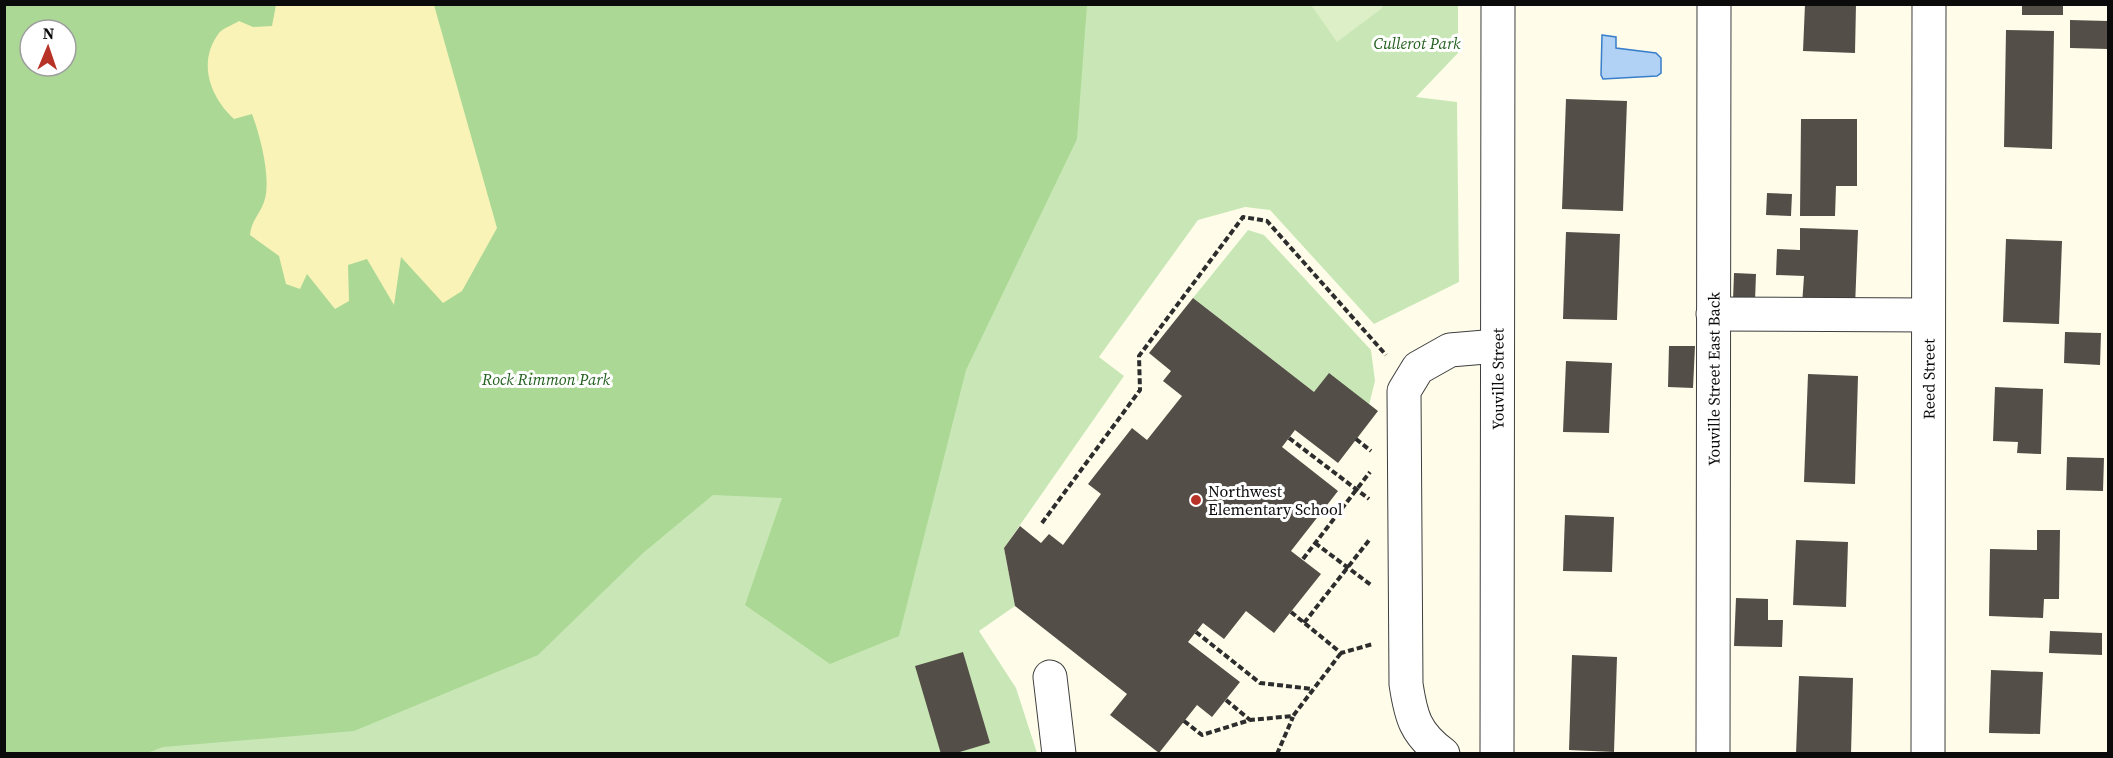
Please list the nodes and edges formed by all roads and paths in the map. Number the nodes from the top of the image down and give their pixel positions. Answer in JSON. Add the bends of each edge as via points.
{"nodes":[{"id":1,"x":1498,"y":4,"type":"edge"},
{"id":2,"x":1714,"y":4,"type":"edge"},
{"id":3,"x":1929,"y":4,"type":"edge"},
{"id":4,"x":1713,"y":314,"type":"junction"},
{"id":5,"x":1928,"y":315,"type":"junction"},
{"id":6,"x":1497,"y":346,"type":"junction"},
{"id":7,"x":1410,"y":382,"type":"junction"},
{"id":8,"x":1289,"y":438,"type":"dead end"},
{"id":9,"x":1356,"y":439,"type":"dead end"},
{"id":10,"x":1372,"y":452,"type":"dead end"},
{"id":11,"x":1374,"y":466,"type":"dead end"},
{"id":12,"x":1357,"y":489,"type":"junction"},
{"id":13,"x":1372,"y":501,"type":"dead end"},
{"id":14,"x":1042,"y":523,"type":"dead end"},
{"id":15,"x":1373,"y":535,"type":"dead end"},
{"id":16,"x":1315,"y":543,"type":"junction"},
{"id":17,"x":1303,"y":559,"type":"dead end"},
{"id":18,"x":1348,"y":568,"type":"junction"},
{"id":19,"x":1379,"y":591,"type":"dead end"},
{"id":20,"x":1291,"y":612,"type":"dead end"},
{"id":21,"x":1304,"y":623,"type":"junction"},
{"id":22,"x":1196,"y":632,"type":"dead end"},
{"id":23,"x":1380,"y":642,"type":"dead end"},
{"id":24,"x":1341,"y":652,"type":"junction"},
{"id":25,"x":1050,"y":677,"type":"dead end"},
{"id":26,"x":1313,"y":689,"type":"junction"},
{"id":27,"x":1226,"y":700,"type":"dead end"},
{"id":28,"x":1293,"y":716,"type":"junction"},
{"id":29,"x":1250,"y":720,"type":"junction"},
{"id":30,"x":1184,"y":721,"type":"dead end"},
{"id":31,"x":1059,"y":753,"type":"edge"},
{"id":32,"x":1277,"y":753,"type":"edge"},
{"id":33,"x":1443,"y":753,"type":"edge"},
{"id":34,"x":1497,"y":753,"type":"edge"},
{"id":35,"x":1713,"y":753,"type":"edge"},
{"id":36,"x":1928,"y":753,"type":"edge"}],
"edges":[{"from":1,"to":6,"type":"street","name":"Youville Street"},
{"from":2,"to":4,"type":"street","name":"Youville Street East Back"},
{"from":3,"to":5,"type":"street","name":"Reed Street"},
{"from":4,"to":5,"type":"street"},
{"from":4,"to":35,"type":"street","name":"Youville Street East Back"},
{"from":5,"to":36,"type":"street","name":"Reed Street"},
{"from":6,"to":7,"type":"street","via":[[1450,350],[1418,368]]},
{"from":6,"to":34,"type":"street","name":"Youville Street"},
{"from":7,"to":14,"type":"path","via":[[1267,221],[1242,217],[1139,356],[1140,390]]},
{"from":7,"to":33,"type":"street","via":[[1404,392],[1406,684],[1410,713],[1426,741]]},
{"from":8,"to":12,"type":"path"},
{"from":9,"to":10,"type":"path"},
{"from":11,"to":12,"type":"path"},
{"from":12,"to":13,"type":"path"},
{"from":12,"to":16,"type":"path"},
{"from":15,"to":18,"type":"path"},
{"from":16,"to":17,"type":"path"},
{"from":16,"to":18,"type":"path"},
{"from":18,"to":19,"type":"path"},
{"from":18,"to":21,"type":"path"},
{"from":20,"to":21,"type":"path"},
{"from":21,"to":24,"type":"path"},
{"from":22,"to":26,"type":"path","via":[[1260,683]]},
{"from":23,"to":24,"type":"path"},
{"from":24,"to":26,"type":"path"},
{"from":25,"to":31,"type":"street"},
{"from":26,"to":28,"type":"path"},
{"from":27,"to":29,"type":"path"},
{"from":28,"to":29,"type":"path"},
{"from":28,"to":32,"type":"path"},
{"from":29,"to":30,"type":"path","via":[[1202,735]]}]}
